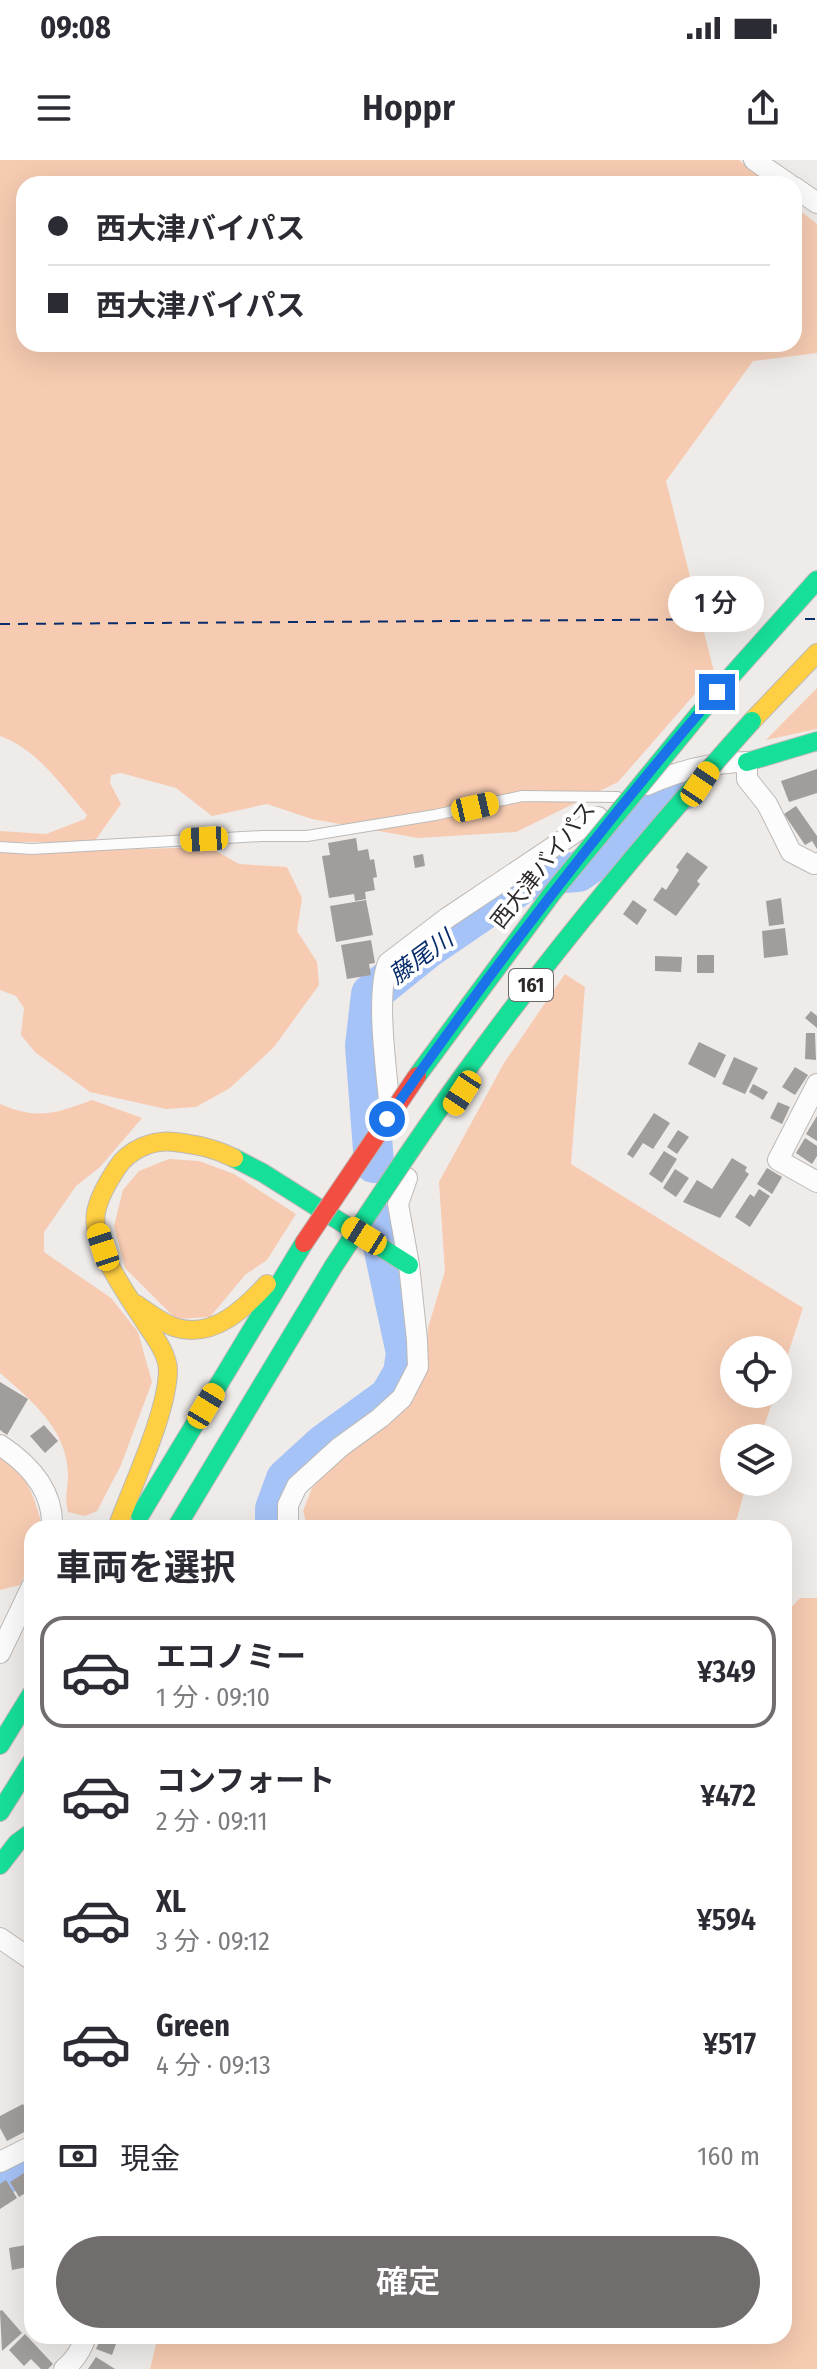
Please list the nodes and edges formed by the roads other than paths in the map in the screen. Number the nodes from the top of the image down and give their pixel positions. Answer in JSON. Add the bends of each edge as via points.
{"nodes":[{"id":1,"x":754,"y":160,"type":"edge"},
{"id":2,"x":777,"y":176,"type":"edge"},
{"id":3,"x":817,"y":580,"type":"edge"},
{"id":4,"x":817,"y":653,"type":"edge"},
{"id":5,"x":817,"y":741,"type":"edge"},
{"id":6,"x":747,"y":762,"type":"junction"},
{"id":7,"x":713,"y":764,"type":"junction"},
{"id":8,"x":620,"y":797,"type":"junction"},
{"id":9,"x":0,"y":847,"type":"edge"},
{"id":10,"x":817,"y":863,"type":"edge"},
{"id":11,"x":817,"y":1084,"type":"edge"},
{"id":12,"x":817,"y":1182,"type":"edge"},
{"id":13,"x":398,"y":1204,"type":"junction"},
{"id":14,"x":304,"y":1243,"type":"junction"},
{"id":15,"x":405,"y":1262,"type":"junction"},
{"id":16,"x":135,"y":1304,"type":"junction"},
{"id":17,"x":0,"y":1445,"type":"edge"},
{"id":18,"x":51,"y":1520,"type":"edge"},
{"id":19,"x":120,"y":1520,"type":"edge"},
{"id":20,"x":138,"y":1520,"type":"edge"},
{"id":21,"x":181,"y":1520,"type":"edge"},
{"id":22,"x":288,"y":1520,"type":"edge"},
{"id":23,"x":24,"y":1603,"type":"edge"},
{"id":24,"x":0,"y":1653,"type":"edge"},
{"id":25,"x":24,"y":1706,"type":"edge"},
{"id":26,"x":0,"y":1745,"type":"edge"},
{"id":27,"x":24,"y":1774,"type":"edge"},
{"id":28,"x":0,"y":1812,"type":"edge"},
{"id":29,"x":24,"y":1838,"type":"edge"},
{"id":30,"x":0,"y":1865,"type":"edge"},
{"id":31,"x":0,"y":1938,"type":"edge"},
{"id":32,"x":24,"y":1954,"type":"edge"},
{"id":33,"x":24,"y":2150,"type":"edge"},
{"id":34,"x":0,"y":2162,"type":"edge"},
{"id":35,"x":84,"y":2344,"type":"edge"},
{"id":36,"x":64,"y":2369,"type":"edge"}],
"edges":[{"from":1,"to":2,"type":"street"},
{"from":3,"to":14,"type":"main road","name":"西大津バイパス","number":"161","bridge":true,"via":[[599,831],[471,999]]},
{"from":4,"to":21,"type":"main road","number":"161","bridge":true,"via":[[625,867],[502,1022],[333,1267]]},
{"from":5,"to":6,"type":"main road"},
{"from":6,"to":7,"type":"street"},
{"from":6,"to":10,"type":"street","via":[[747,779],[767,804],[791,852]]},
{"from":7,"to":8,"type":"street","via":[[679,771]]},
{"from":7,"to":13,"type":"street","via":[[687,803],[533,987],[409,1173]]},
{"from":8,"to":9,"type":"lane","via":[[522,796],[307,836]]},
{"from":8,"to":13,"type":"street","via":[[592,823],[388,963],[382,1019]]},
{"from":11,"to":12,"type":"street","via":[[778,1160]]},
{"from":13,"to":15,"type":"street"},
{"from":14,"to":16,"type":"main road","via":[[234,1316],[204,1330],[178,1329]]},
{"from":14,"to":20,"type":"main road","name":"西大津バイパス","number":"161"},
{"from":15,"to":16,"type":"main road","via":[[263,1173],[209,1146],[167,1141],[138,1148],[121,1162],[96,1213],[109,1266]]},
{"from":15,"to":22,"type":"street","via":[[418,1367],[402,1398],[297,1486]]},
{"from":16,"to":19,"type":"main road","via":[[168,1368],[164,1400]]},
{"from":17,"to":18,"type":"street","via":[[24,1463],[46,1491]]},
{"from":23,"to":24,"type":"street"},
{"from":25,"to":26,"type":"main road"},
{"from":27,"to":28,"type":"main road"},
{"from":29,"to":30,"type":"main road"},
{"from":31,"to":32,"type":"street"},
{"from":33,"to":34,"type":"street"},
{"from":35,"to":36,"type":"street"}]}
